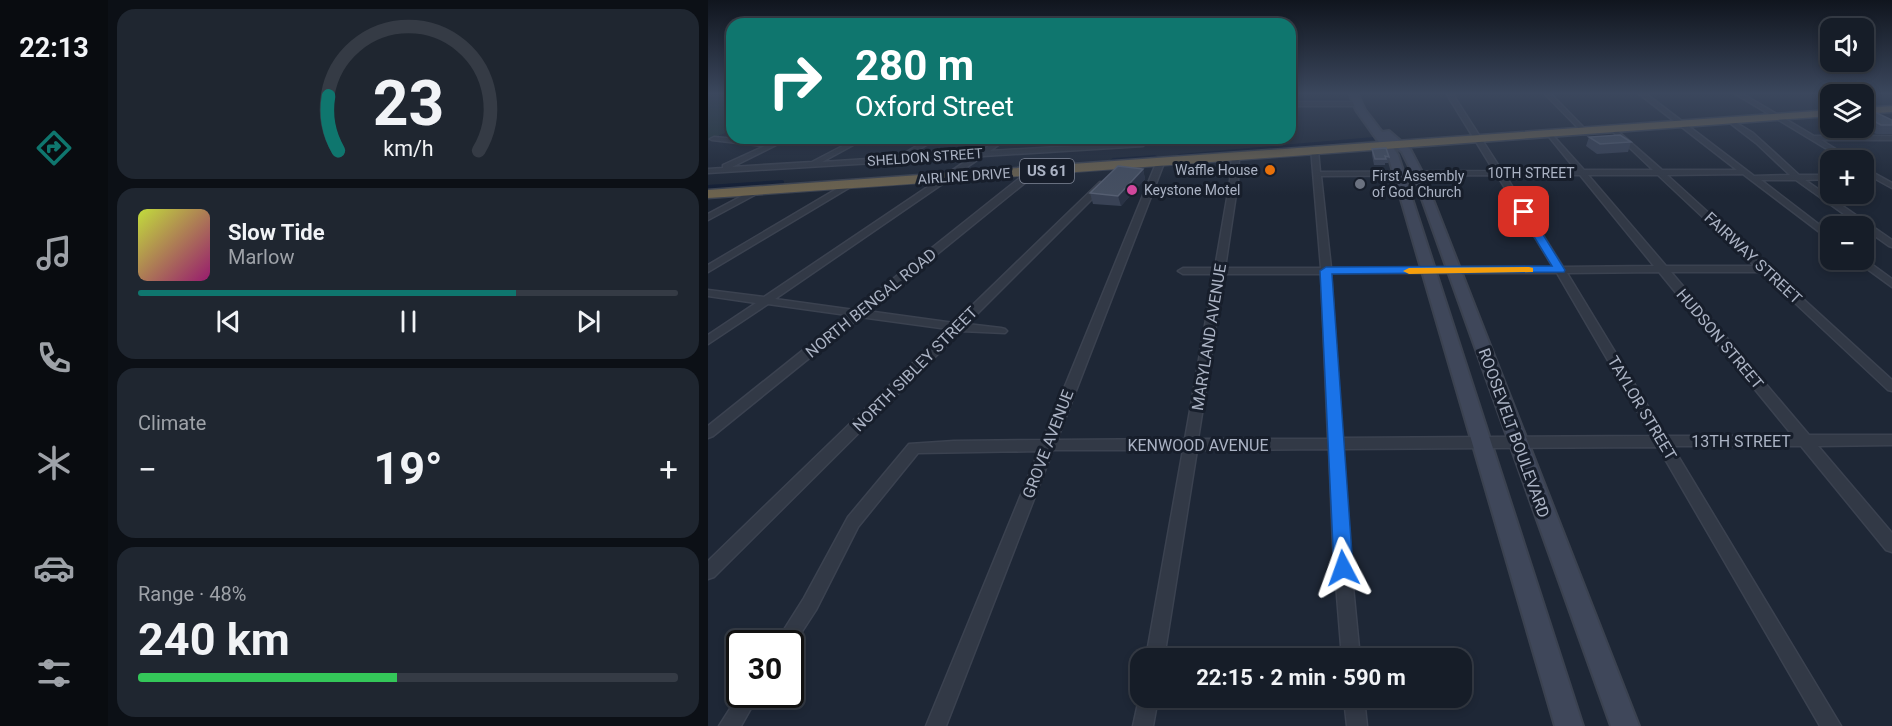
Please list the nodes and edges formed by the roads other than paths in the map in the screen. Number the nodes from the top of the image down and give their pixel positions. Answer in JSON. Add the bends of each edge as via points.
{"nodes":[{"id":1,"x":1374,"y":127,"type":"edge"},
{"id":2,"x":1470,"y":127,"type":"edge"},
{"id":3,"x":1580,"y":127,"type":"edge"},
{"id":4,"x":1657,"y":127,"type":"edge"},
{"id":5,"x":1685,"y":127,"type":"edge"},
{"id":6,"x":1740,"y":127,"type":"edge"},
{"id":7,"x":1795,"y":127,"type":"edge"},
{"id":8,"x":1615,"y":130,"type":"junction"},
{"id":9,"x":1585,"y":132,"type":"junction"},
{"id":10,"x":1550,"y":134,"type":"junction"},
{"id":11,"x":1813,"y":138,"type":"junction"},
{"id":12,"x":1892,"y":138,"type":"edge"},
{"id":13,"x":1478,"y":139,"type":"junction"},
{"id":14,"x":714,"y":140,"type":"dead end"},
{"id":15,"x":726,"y":141,"type":"edge"},
{"id":16,"x":774,"y":144,"type":"edge"},
{"id":17,"x":850,"y":144,"type":"edge"},
{"id":18,"x":924,"y":144,"type":"edge"},
{"id":19,"x":996,"y":144,"type":"edge"},
{"id":20,"x":1071,"y":144,"type":"edge"},
{"id":21,"x":1112,"y":144,"type":"edge"},
{"id":22,"x":1394,"y":145,"type":"junction"},
{"id":23,"x":1066,"y":148,"type":"junction"},
{"id":24,"x":1833,"y":150,"type":"edge"},
{"id":25,"x":1315,"y":151,"type":"junction"},
{"id":26,"x":982,"y":153,"type":"junction"},
{"id":27,"x":1235,"y":158,"type":"junction"},
{"id":28,"x":899,"y":159,"type":"junction"},
{"id":29,"x":812,"y":164,"type":"junction"},
{"id":30,"x":1159,"y":165,"type":"junction"},
{"id":31,"x":1120,"y":168,"type":"junction"},
{"id":32,"x":720,"y":170,"type":"junction"},
{"id":33,"x":708,"y":171,"type":"edge"},
{"id":34,"x":1581,"y":172,"type":"junction"},
{"id":35,"x":1662,"y":172,"type":"junction"},
{"id":36,"x":1744,"y":172,"type":"junction"},
{"id":37,"x":1032,"y":173,"type":"junction"},
{"id":38,"x":1500,"y":173,"type":"junction"},
{"id":39,"x":1318,"y":174,"type":"junction"},
{"id":40,"x":1399,"y":174,"type":"junction"},
{"id":41,"x":1418,"y":174,"type":"junction"},
{"id":42,"x":1892,"y":176,"type":"edge"},
{"id":43,"x":1798,"y":177,"type":"junction"},
{"id":44,"x":1820,"y":177,"type":"edge"},
{"id":45,"x":1876,"y":177,"type":"joint"},
{"id":46,"x":1753,"y":178,"type":"junction"},
{"id":47,"x":945,"y":179,"type":"junction"},
{"id":48,"x":850,"y":185,"type":"junction"},
{"id":49,"x":1892,"y":186,"type":"edge"},
{"id":50,"x":754,"y":193,"type":"junction"},
{"id":51,"x":708,"y":196,"type":"edge"},
{"id":52,"x":708,"y":217,"type":"edge"},
{"id":53,"x":1820,"y":229,"type":"edge"},
{"id":54,"x":1892,"y":244,"type":"edge"},
{"id":55,"x":1764,"y":268,"type":"junction"},
{"id":56,"x":708,"y":269,"type":"edge"},
{"id":57,"x":1661,"y":269,"type":"junction"},
{"id":58,"x":1560,"y":270,"type":"junction"},
{"id":59,"x":1873,"y":270,"type":"edge"},
{"id":60,"x":1183,"y":271,"type":"dead end"},
{"id":61,"x":1219,"y":271,"type":"junction"},
{"id":62,"x":1326,"y":271,"type":"junction"},
{"id":63,"x":1429,"y":271,"type":"junction"},
{"id":64,"x":1455,"y":271,"type":"junction"},
{"id":65,"x":1892,"y":284,"type":"edge"},
{"id":66,"x":708,"y":293,"type":"edge"},
{"id":67,"x":766,"y":301,"type":"junction"},
{"id":68,"x":858,"y":314,"type":"junction"},
{"id":69,"x":958,"y":327,"type":"junction"},
{"id":70,"x":1001,"y":331,"type":"dead end"},
{"id":71,"x":708,"y":339,"type":"edge"},
{"id":72,"x":1892,"y":387,"type":"edge"},
{"id":73,"x":708,"y":433,"type":"edge"},
{"id":74,"x":1806,"y":440,"type":"junction"},
{"id":75,"x":1892,"y":440,"type":"edge"},
{"id":76,"x":1662,"y":441,"type":"junction"},
{"id":77,"x":1517,"y":443,"type":"junction"},
{"id":78,"x":1483,"y":444,"type":"junction"},
{"id":79,"x":1336,"y":445,"type":"junction"},
{"id":80,"x":1047,"y":446,"type":"junction"},
{"id":81,"x":1191,"y":446,"type":"junction"},
{"id":82,"x":1892,"y":545,"type":"edge"},
{"id":83,"x":708,"y":572,"type":"edge"},
{"id":84,"x":793,"y":630,"type":"edge"},
{"id":85,"x":1157,"y":648,"type":"edge"},
{"id":86,"x":1350,"y":648,"type":"edge"},
{"id":87,"x":741,"y":708,"type":"edge"},
{"id":88,"x":1146,"y":708,"type":"edge"},
{"id":89,"x":1355,"y":708,"type":"edge"},
{"id":90,"x":729,"y":726,"type":"edge"},
{"id":91,"x":936,"y":726,"type":"edge"},
{"id":92,"x":1143,"y":726,"type":"edge"},
{"id":93,"x":1357,"y":726,"type":"edge"},
{"id":94,"x":1569,"y":726,"type":"edge"},
{"id":95,"x":1625,"y":726,"type":"edge"},
{"id":96,"x":1831,"y":726,"type":"edge"}],
"edges":[{"from":1,"to":22,"type":"street"},
{"from":2,"to":13,"type":"street","name":"TAYLOR STREET"},
{"from":3,"to":9,"type":"street"},
{"from":4,"to":8,"type":"highway","name":"AIRLINE DRIVE","number":"US 61"},
{"from":5,"to":36,"type":"street"},
{"from":6,"to":43,"type":"street"},
{"from":7,"to":11,"type":"street"},
{"from":8,"to":9,"type":"highway","name":"AIRLINE DRIVE","number":"US 61"},
{"from":8,"to":35,"type":"street","name":"FAIRWAY STREET"},
{"from":9,"to":10,"type":"highway","name":"AIRLINE DRIVE","number":"US 61"},
{"from":10,"to":13,"type":"highway","name":"AIRLINE DRIVE","number":"US 61"},
{"from":10,"to":34,"type":"street","name":"HUDSON STREET"},
{"from":11,"to":12,"type":"street"},
{"from":11,"to":24,"type":"street"},
{"from":13,"to":22,"type":"highway","name":"AIRLINE DRIVE","number":"US 61"},
{"from":13,"to":38,"type":"street","name":"TAYLOR STREET"},
{"from":14,"to":15,"type":"street"},
{"from":16,"to":32,"type":"street"},
{"from":17,"to":29,"type":"street"},
{"from":18,"to":28,"type":"street"},
{"from":19,"to":26,"type":"street"},
{"from":20,"to":23,"type":"street"},
{"from":21,"to":23,"type":"street","name":"SHELDON STREET"},
{"from":22,"to":25,"type":"highway","name":"AIRLINE DRIVE","number":"US 61"},
{"from":22,"to":40,"type":"street","name":"ROOSEVELT BOULEVARD"},
{"from":22,"to":41,"type":"street","name":"ROOSEVELT BOULEVARD"},
{"from":23,"to":26,"type":"street","name":"SHELDON STREET"},
{"from":25,"to":27,"type":"highway","name":"AIRLINE DRIVE","number":"US 61"},
{"from":25,"to":39,"type":"street"},
{"from":26,"to":28,"type":"street","name":"SHELDON STREET"},
{"from":26,"to":47,"type":"street"},
{"from":27,"to":30,"type":"highway","name":"AIRLINE DRIVE","number":"US 61"},
{"from":27,"to":61,"type":"street","name":"MARYLAND AVENUE"},
{"from":28,"to":29,"type":"street","name":"SHELDON STREET"},
{"from":29,"to":32,"type":"street","name":"SHELDON STREET"},
{"from":30,"to":31,"type":"highway","name":"AIRLINE DRIVE","number":"US 61"},
{"from":30,"to":80,"type":"street","name":"GROVE AVENUE"},
{"from":31,"to":37,"type":"highway","name":"AIRLINE DRIVE","number":"US 61"},
{"from":31,"to":69,"type":"street","name":"NORTH SIBLEY STREET"},
{"from":32,"to":33,"type":"street","name":"SHELDON STREET"},
{"from":34,"to":35,"type":"street","name":"10TH STREET"},
{"from":34,"to":38,"type":"street","name":"10TH STREET"},
{"from":34,"to":57,"type":"street","name":"HUDSON STREET"},
{"from":35,"to":36,"type":"street","name":"10TH STREET"},
{"from":35,"to":55,"type":"street","name":"FAIRWAY STREET"},
{"from":36,"to":46,"type":"street"},
{"from":37,"to":47,"type":"highway","name":"AIRLINE DRIVE","number":"US 61"},
{"from":37,"to":68,"type":"street","name":"NORTH BENGAL ROAD"},
{"from":38,"to":41,"type":"street","name":"10TH STREET"},
{"from":38,"to":58,"type":"street","name":"TAYLOR STREET"},
{"from":39,"to":40,"type":"street","name":"10TH STREET"},
{"from":39,"to":62,"type":"street"},
{"from":40,"to":41,"type":"street","name":"10TH STREET"},
{"from":40,"to":63,"type":"street","name":"ROOSEVELT BOULEVARD"},
{"from":41,"to":64,"type":"street","name":"ROOSEVELT BOULEVARD"},
{"from":42,"to":45,"type":"street"},
{"from":43,"to":44,"type":"street"},
{"from":43,"to":46,"type":"street"},
{"from":43,"to":54,"type":"street"},
{"from":45,"to":49,"type":"street"},
{"from":46,"to":53,"type":"street"},
{"from":47,"to":48,"type":"highway","name":"AIRLINE DRIVE","number":"US 61"},
{"from":47,"to":67,"type":"street"},
{"from":48,"to":50,"type":"highway","name":"AIRLINE DRIVE","number":"US 61"},
{"from":48,"to":56,"type":"street"},
{"from":50,"to":51,"type":"highway","name":"AIRLINE DRIVE","number":"US 61"},
{"from":50,"to":52,"type":"street"},
{"from":55,"to":57,"type":"street"},
{"from":55,"to":72,"type":"street","name":"FAIRWAY STREET"},
{"from":57,"to":58,"type":"street"},
{"from":57,"to":74,"type":"street","name":"HUDSON STREET"},
{"from":58,"to":64,"type":"street"},
{"from":58,"to":76,"type":"street","name":"TAYLOR STREET"},
{"from":59,"to":65,"type":"street"},
{"from":60,"to":61,"type":"street"},
{"from":61,"to":62,"type":"street"},
{"from":61,"to":81,"type":"street","name":"MARYLAND AVENUE"},
{"from":62,"to":63,"type":"street"},
{"from":62,"to":79,"type":"street"},
{"from":63,"to":64,"type":"street"},
{"from":63,"to":78,"type":"street","name":"ROOSEVELT BOULEVARD"},
{"from":64,"to":77,"type":"street","name":"ROOSEVELT BOULEVARD"},
{"from":66,"to":67,"type":"street"},
{"from":67,"to":68,"type":"street"},
{"from":67,"to":71,"type":"street"},
{"from":68,"to":69,"type":"street"},
{"from":68,"to":73,"type":"street","name":"NORTH BENGAL ROAD"},
{"from":69,"to":70,"type":"street"},
{"from":69,"to":83,"type":"street","name":"NORTH SIBLEY STREET"},
{"from":74,"to":75,"type":"street","name":"13TH STREET"},
{"from":74,"to":76,"type":"street","name":"13TH STREET"},
{"from":74,"to":82,"type":"street","name":"HUDSON STREET"},
{"from":76,"to":77,"type":"street","name":"13TH STREET"},
{"from":76,"to":96,"type":"street","name":"TAYLOR STREET"},
{"from":77,"to":78,"type":"street","name":"13TH STREET"},
{"from":77,"to":95,"type":"street","name":"ROOSEVELT BOULEVARD"},
{"from":78,"to":79,"type":"street","name":"KENWOOD AVENUE"},
{"from":78,"to":94,"type":"street","name":"ROOSEVELT BOULEVARD"},
{"from":79,"to":81,"type":"street","name":"KENWOOD AVENUE"},
{"from":79,"to":86,"type":"street"},
{"from":80,"to":81,"type":"street","name":"KENWOOD AVENUE"},
{"from":80,"to":84,"type":"street","name":"KENWOOD AVENUE","via":[[914,448],[853,522]]},
{"from":80,"to":91,"type":"street","name":"GROVE AVENUE"},
{"from":81,"to":85,"type":"street","name":"MARYLAND AVENUE"},
{"from":87,"to":90,"type":"street"},
{"from":88,"to":92,"type":"street"},
{"from":89,"to":93,"type":"street"}]}
